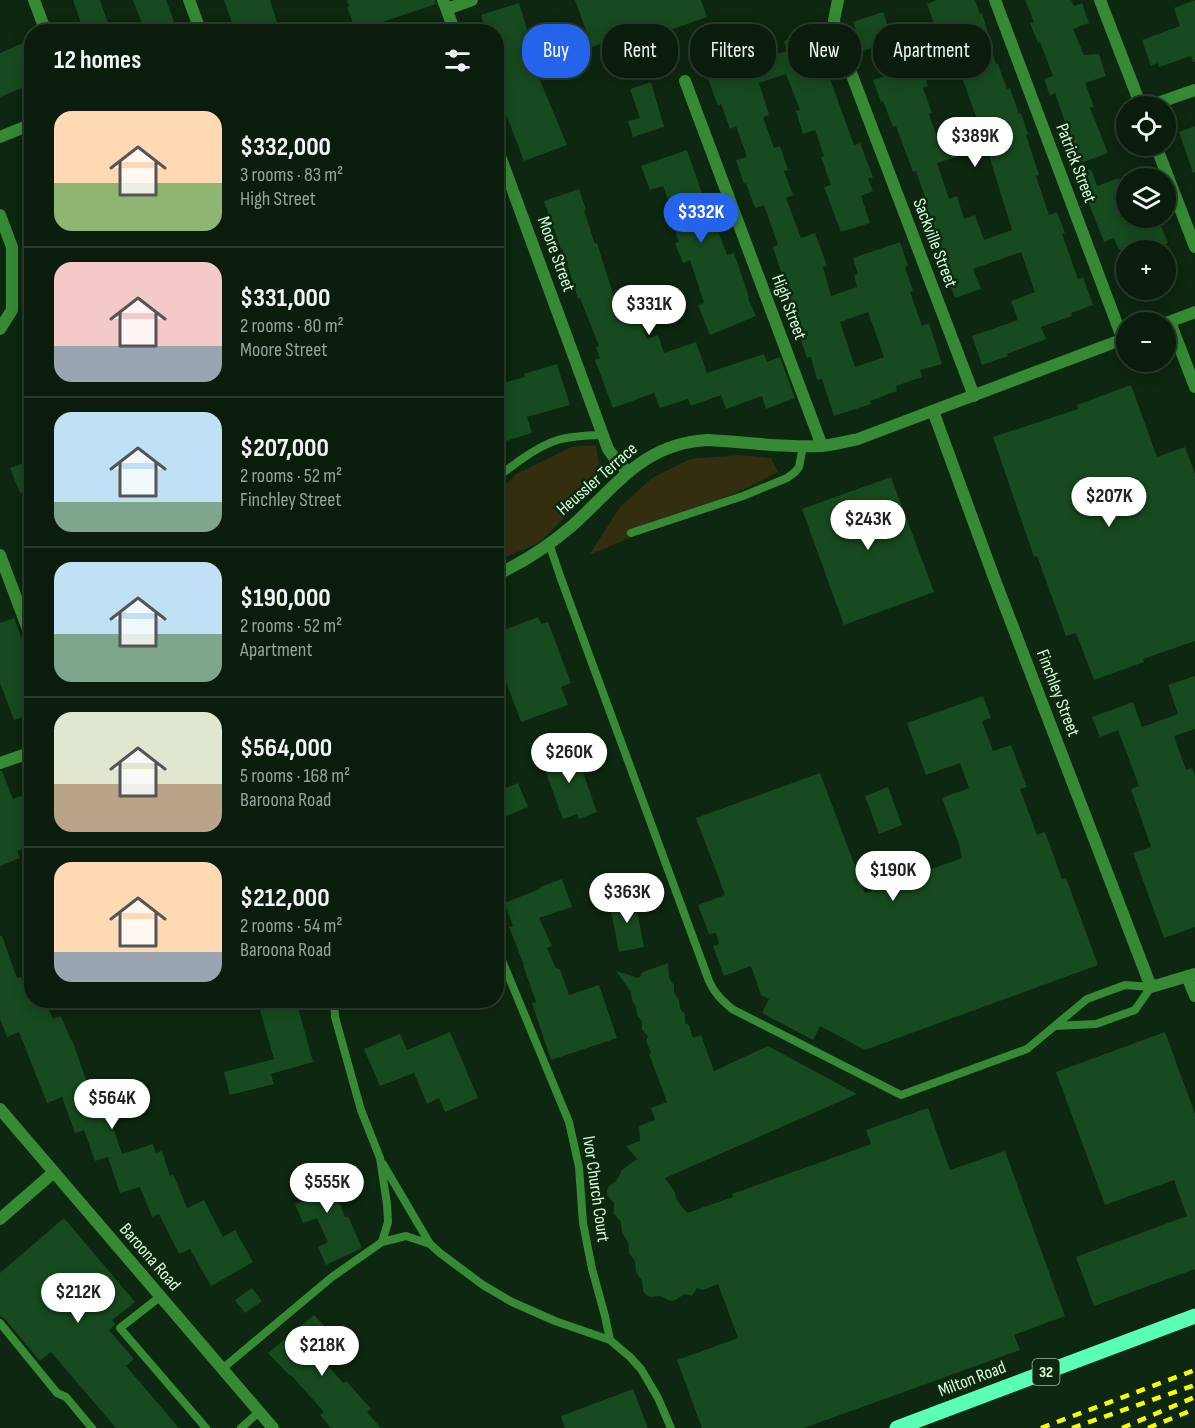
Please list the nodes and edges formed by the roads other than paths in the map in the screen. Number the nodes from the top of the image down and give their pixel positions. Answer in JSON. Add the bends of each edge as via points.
{"nodes":[{"id":1,"x":34,"y":0,"type":"edge"},
{"id":2,"x":189,"y":0,"type":"edge"},
{"id":3,"x":472,"y":0,"type":"edge"},
{"id":4,"x":838,"y":0,"type":"edge"},
{"id":5,"x":995,"y":0,"type":"edge"},
{"id":6,"x":1100,"y":0,"type":"edge"},
{"id":7,"x":445,"y":5,"type":"edge"},
{"id":8,"x":43,"y":24,"type":"edge"},
{"id":9,"x":198,"y":24,"type":"edge"},
{"id":10,"x":452,"y":24,"type":"edge"},
{"id":11,"x":685,"y":81,"type":"dead end"},
{"id":12,"x":1195,"y":90,"type":"edge"},
{"id":13,"x":1137,"y":96,"type":"edge"},
{"id":14,"x":1176,"y":97,"type":"edge"},
{"id":15,"x":24,"y":127,"type":"edge"},
{"id":16,"x":0,"y":136,"type":"edge"},
{"id":17,"x":1160,"y":156,"type":"edge"},
{"id":18,"x":504,"y":167,"type":"edge"},
{"id":19,"x":0,"y":214,"type":"edge"},
{"id":20,"x":1195,"y":247,"type":"edge"},
{"id":21,"x":1195,"y":312,"type":"edge"},
{"id":22,"x":1116,"y":316,"type":"edge"},
{"id":23,"x":1176,"y":319,"type":"edge"},
{"id":24,"x":0,"y":329,"type":"edge"},
{"id":25,"x":1176,"y":341,"type":"edge"},
{"id":26,"x":1116,"y":342,"type":"edge"},
{"id":27,"x":1195,"y":387,"type":"edge"},
{"id":28,"x":974,"y":396,"type":"junction"},
{"id":29,"x":933,"y":411,"type":"junction"},
{"id":30,"x":603,"y":435,"type":"junction"},
{"id":31,"x":803,"y":446,"type":"junction"},
{"id":32,"x":822,"y":446,"type":"junction"},
{"id":33,"x":504,"y":472,"type":"edge"},
{"id":34,"x":628,"y":472,"type":"junction"},
{"id":35,"x":631,"y":533,"type":"dead end"},
{"id":36,"x":549,"y":543,"type":"junction"},
{"id":37,"x":0,"y":555,"type":"edge"},
{"id":38,"x":504,"y":571,"type":"edge"},
{"id":39,"x":24,"y":619,"type":"edge"},
{"id":40,"x":24,"y":755,"type":"edge"},
{"id":41,"x":0,"y":764,"type":"edge"},
{"id":42,"x":504,"y":965,"type":"edge"},
{"id":43,"x":1191,"y":975,"type":"edge"},
{"id":44,"x":1151,"y":987,"type":"junction"},
{"id":45,"x":1195,"y":996,"type":"edge"},
{"id":46,"x":334,"y":1008,"type":"edge"},
{"id":47,"x":1055,"y":1026,"type":"junction"},
{"id":48,"x":0,"y":1109,"type":"edge"},
{"id":49,"x":380,"y":1158,"type":"junction"},
{"id":50,"x":54,"y":1172,"type":"junction"},
{"id":51,"x":0,"y":1219,"type":"edge"},
{"id":52,"x":382,"y":1242,"type":"junction"},
{"id":53,"x":430,"y":1244,"type":"junction"},
{"id":54,"x":160,"y":1296,"type":"junction"},
{"id":55,"x":1195,"y":1316,"type":"edge"},
{"id":56,"x":0,"y":1323,"type":"edge"},
{"id":57,"x":609,"y":1340,"type":"junction"},
{"id":58,"x":222,"y":1369,"type":"junction"},
{"id":59,"x":259,"y":1412,"type":"junction"},
{"id":60,"x":92,"y":1428,"type":"edge"},
{"id":61,"x":206,"y":1428,"type":"edge"},
{"id":62,"x":241,"y":1428,"type":"edge"},
{"id":63,"x":273,"y":1428,"type":"edge"},
{"id":64,"x":671,"y":1428,"type":"edge"},
{"id":65,"x":897,"y":1428,"type":"edge"}],
"edges":[{"from":1,"to":8,"type":"street"},
{"from":2,"to":9,"type":"street"},
{"from":3,"to":7,"type":"street"},
{"from":4,"to":28,"type":"street","name":"Sackville Street","via":[[834,20],[837,36]]},
{"from":5,"to":22,"type":"street","name":"Patrick Street"},
{"from":6,"to":13,"type":"street"},
{"from":7,"to":10,"type":"street"},
{"from":11,"to":32,"type":"street","name":"High Street"},
{"from":12,"to":14,"type":"street"},
{"from":15,"to":16,"type":"street"},
{"from":17,"to":20,"type":"street"},
{"from":18,"to":30,"type":"street","name":"Moore Street"},
{"from":19,"to":24,"type":"street","via":[[12,247],[12,310]]},
{"from":21,"to":23,"type":"street"},
{"from":25,"to":27,"type":"street"},
{"from":26,"to":28,"type":"street","name":"Heussler Terrace"},
{"from":28,"to":29,"type":"street","name":"Heussler Terrace"},
{"from":29,"to":32,"type":"street","name":"Heussler Terrace","via":[[858,439]]},
{"from":29,"to":44,"type":"street","name":"Finchley Street"},
{"from":30,"to":33,"type":"lane","name":"Heussler Terrace","via":[[549,442]]},
{"from":30,"to":34,"type":"street","name":"Moore Street","via":[[612,455]]},
{"from":31,"to":32,"type":"street","name":"Heussler Terrace"},
{"from":31,"to":34,"type":"street","name":"Heussler Terrace","via":[[693,440],[663,450]]},
{"from":31,"to":35,"type":"lane","via":[[799,467],[787,478]]},
{"from":34,"to":36,"type":"street","name":"Heussler Terrace"},
{"from":36,"to":38,"type":"street","name":"Heussler Terrace"},
{"from":36,"to":47,"type":"lane","via":[[718,997],[741,1013],[901,1095],[1027,1049]]},
{"from":37,"to":39,"type":"street"},
{"from":40,"to":41,"type":"street"},
{"from":42,"to":57,"type":"lane","name":"Ivor Church Court","via":[[569,1122],[579,1167],[583,1223]]},
{"from":43,"to":44,"type":"street"},
{"from":43,"to":45,"type":"street"},
{"from":44,"to":47,"type":"lane","via":[[1125,985],[1087,999]]},
{"from":44,"to":47,"type":"lane","via":[[1135,1010],[1096,1024]]},
{"from":46,"to":49,"type":"lane","via":[[352,1078]]},
{"from":48,"to":50,"type":"street","name":"Baroona Road"},
{"from":49,"to":52,"type":"lane","via":[[388,1222]]},
{"from":49,"to":53,"type":"lane"},
{"from":50,"to":51,"type":"street"},
{"from":50,"to":54,"type":"street","name":"Baroona Road"},
{"from":52,"to":53,"type":"lane","via":[[406,1236]]},
{"from":52,"to":58,"type":"lane","via":[[332,1277]]},
{"from":53,"to":57,"type":"lane","via":[[512,1302]]},
{"from":54,"to":58,"type":"street","name":"Baroona Road"},
{"from":54,"to":61,"type":"lane","via":[[120,1328]]},
{"from":55,"to":65,"type":"main road","name":"Milton Road","number":"32"},
{"from":56,"to":60,"type":"lane","via":[[57,1393],[66,1397]]},
{"from":57,"to":64,"type":"lane","via":[[641,1370]]},
{"from":58,"to":59,"type":"street","name":"Baroona Road"},
{"from":59,"to":62,"type":"lane"},
{"from":59,"to":63,"type":"street","name":"Baroona Road"}]}
